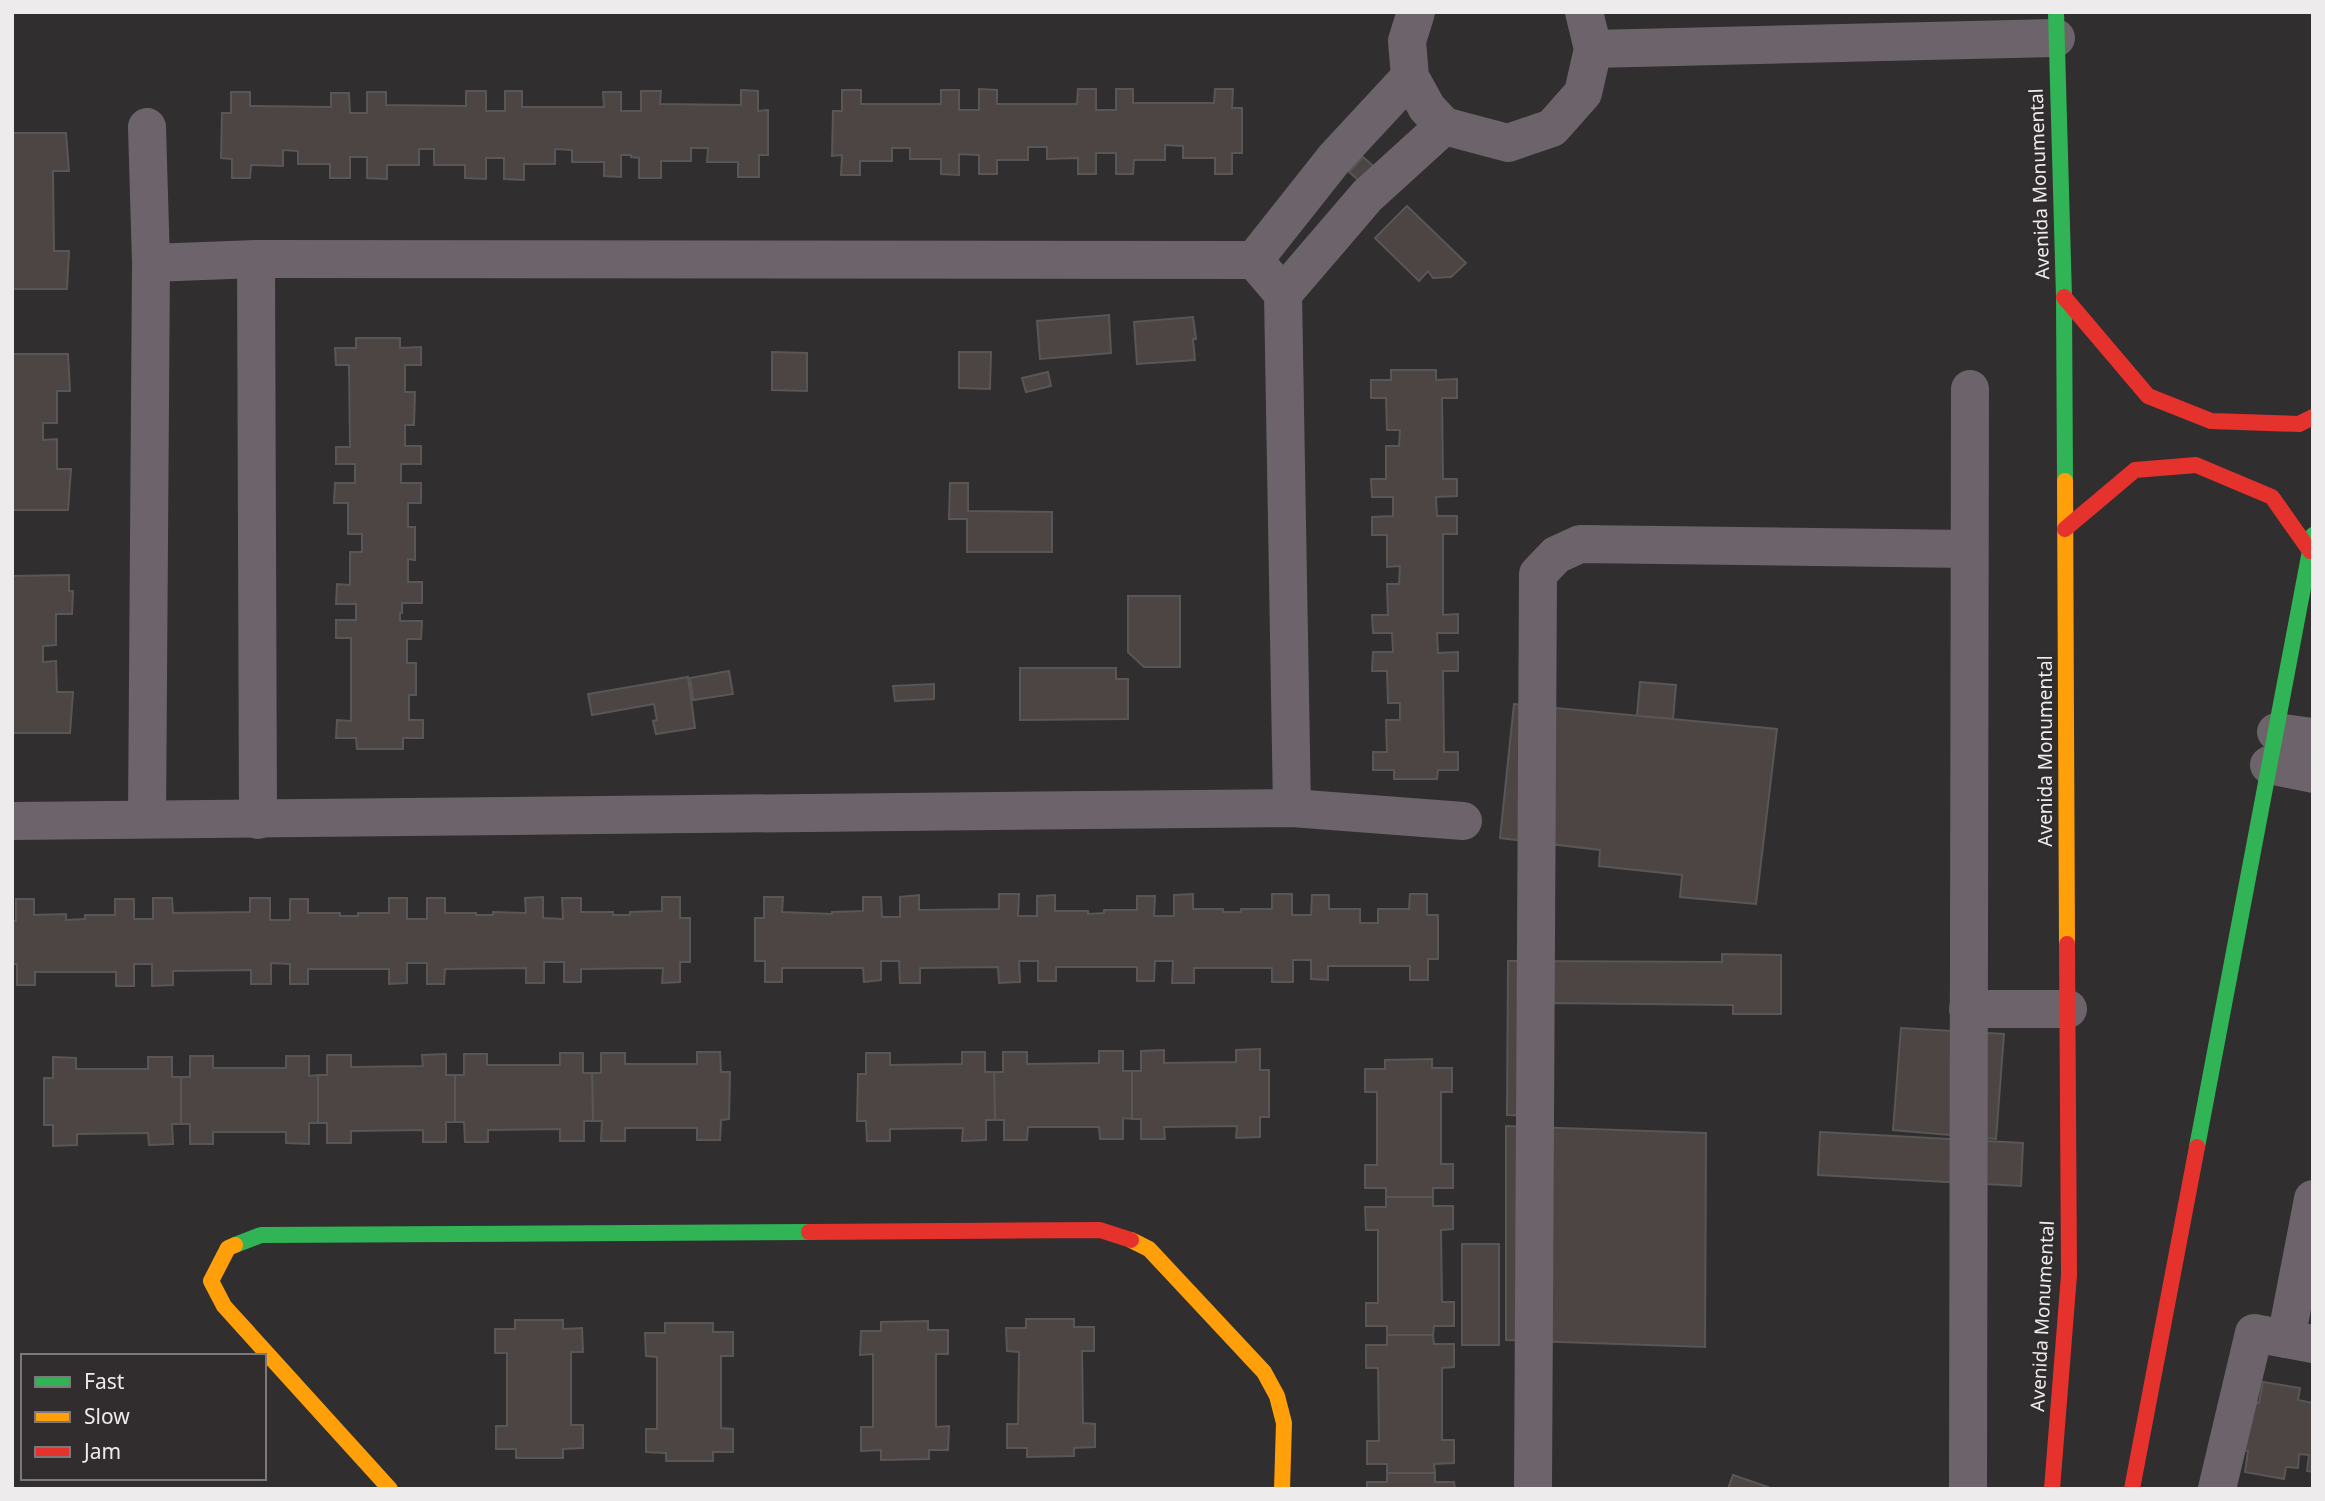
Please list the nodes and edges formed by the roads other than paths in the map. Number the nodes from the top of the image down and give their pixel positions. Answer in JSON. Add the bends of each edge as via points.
{"nodes":[{"id":1,"x":1416,"y":12,"type":"edge"},
{"id":2,"x":1584,"y":12,"type":"edge"},
{"id":3,"x":2056,"y":25,"type":"edge"},
{"id":4,"x":1593,"y":49,"type":"junction"},
{"id":5,"x":1410,"y":77,"type":"junction"},
{"id":6,"x":1444,"y":126,"type":"junction"},
{"id":7,"x":147,"y":127,"type":"dead end"},
{"id":8,"x":256,"y":259,"type":"junction"},
{"id":9,"x":1254,"y":260,"type":"junction"},
{"id":10,"x":151,"y":263,"type":"junction"},
{"id":11,"x":1283,"y":294,"type":"junction"},
{"id":12,"x":2064,"y":297,"type":"junction"},
{"id":13,"x":1970,"y":389,"type":"dead end"},
{"id":14,"x":2313,"y":417,"type":"edge"},
{"id":15,"x":2065,"y":529,"type":"junction"},
{"id":16,"x":2311,"y":543,"type":"edge"},
{"id":17,"x":1969,"y":549,"type":"junction"},
{"id":18,"x":2313,"y":737,"type":"edge"},
{"id":19,"x":2273,"y":749,"type":"junction"},
{"id":20,"x":2313,"y":774,"type":"edge"},
{"id":21,"x":1292,"y":808,"type":"junction"},
{"id":22,"x":147,"y":819,"type":"junction"},
{"id":23,"x":258,"y":820,"type":"junction"},
{"id":24,"x":12,"y":821,"type":"edge"},
{"id":25,"x":1463,"y":821,"type":"dead end"},
{"id":26,"x":1968,"y":1009,"type":"junction"},
{"id":27,"x":2068,"y":1009,"type":"junction"},
{"id":28,"x":2313,"y":1199,"type":"edge"},
{"id":29,"x":2300,"y":1342,"type":"edge"},
{"id":30,"x":390,"y":1489,"type":"edge"},
{"id":31,"x":1282,"y":1489,"type":"edge"},
{"id":32,"x":1533,"y":1489,"type":"edge"},
{"id":33,"x":1968,"y":1489,"type":"edge"},
{"id":34,"x":2052,"y":1489,"type":"edge"},
{"id":35,"x":2132,"y":1489,"type":"edge"},
{"id":36,"x":2217,"y":1489,"type":"edge"}],
"edges":[{"from":1,"to":5,"type":"street","via":[[1407,41]]},
{"from":2,"to":4,"type":"street"},
{"from":3,"to":4,"type":"street"},
{"from":3,"to":12,"type":"street","name":"Avenida Monumental"},
{"from":4,"to":6,"type":"street","via":[[1583,93],[1552,128],[1508,143]]},
{"from":5,"to":6,"type":"street","via":[[1427,108]]},
{"from":5,"to":9,"type":"street","via":[[1334,159]]},
{"from":6,"to":11,"type":"street","via":[[1367,196]]},
{"from":7,"to":10,"type":"street"},
{"from":8,"to":9,"type":"street"},
{"from":8,"to":10,"type":"street"},
{"from":8,"to":23,"type":"street"},
{"from":9,"to":11,"type":"street"},
{"from":10,"to":22,"type":"street"},
{"from":11,"to":21,"type":"street"},
{"from":12,"to":14,"type":"street","via":[[2148,396],[2211,421],[2299,424]]},
{"from":12,"to":15,"type":"street","name":"Avenida Monumental"},
{"from":13,"to":17,"type":"street"},
{"from":15,"to":16,"type":"street","via":[[2134,470],[2196,465],[2272,497]]},
{"from":15,"to":27,"type":"street","name":"Avenida Monumental"},
{"from":16,"to":19,"type":"street"},
{"from":17,"to":26,"type":"street"},
{"from":17,"to":32,"type":"street","via":[[1580,544],[1556,555],[1538,574]]},
{"from":18,"to":19,"type":"street"},
{"from":19,"to":20,"type":"street"},
{"from":19,"to":35,"type":"street"},
{"from":21,"to":23,"type":"street"},
{"from":21,"to":25,"type":"street"},
{"from":22,"to":23,"type":"street"},
{"from":22,"to":24,"type":"street"},
{"from":26,"to":27,"type":"street"},
{"from":26,"to":33,"type":"street"},
{"from":27,"to":34,"type":"street","name":"Avenida Monumental","via":[[2069,1275]]},
{"from":28,"to":29,"type":"street"},
{"from":29,"to":36,"type":"street","via":[[2254,1333]]},
{"from":30,"to":31,"type":"street","via":[[224,1306],[211,1281],[228,1248],[261,1235],[1100,1230],[1149,1249],[1264,1372],[1284,1423]]}]}
